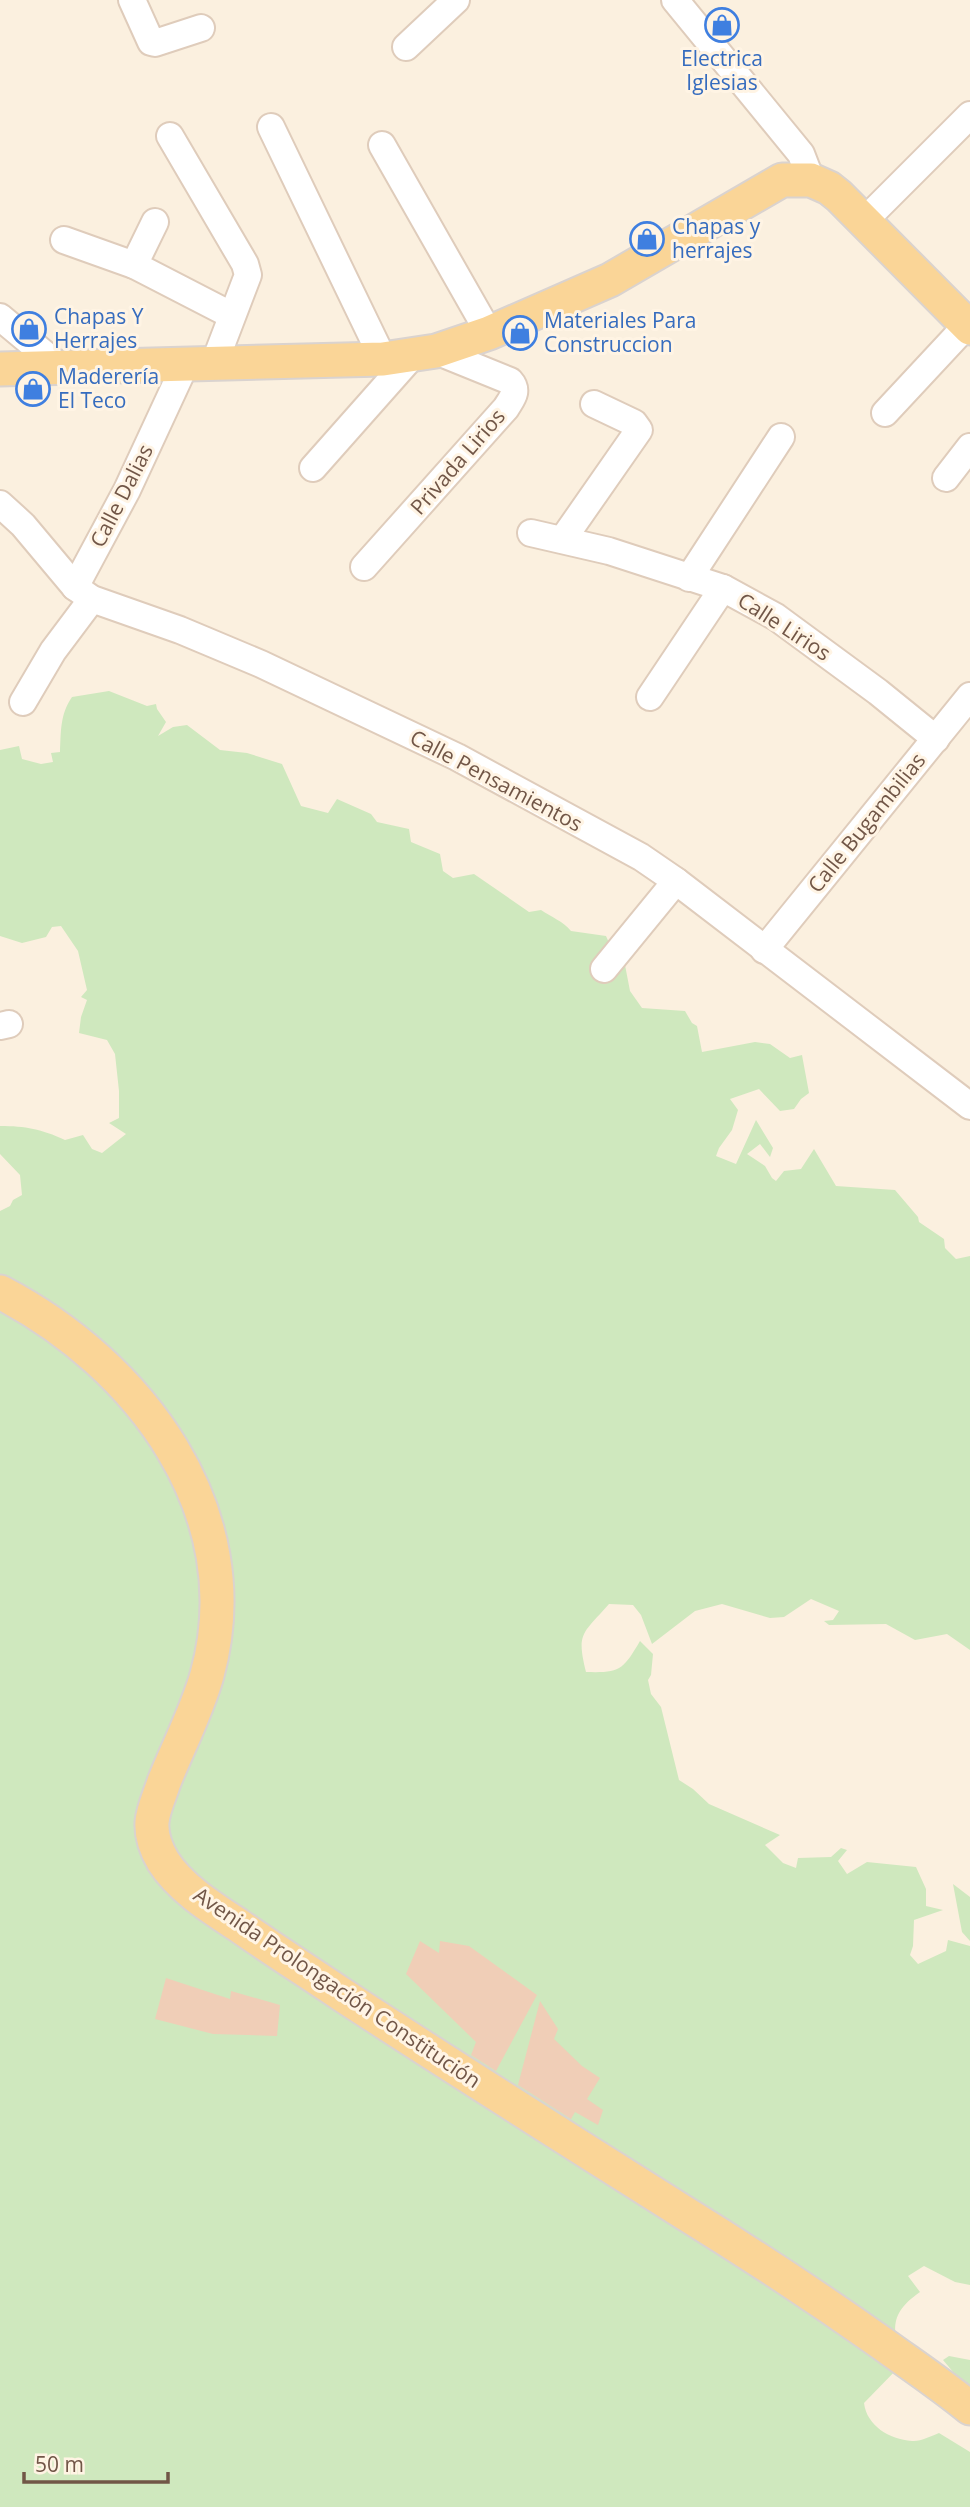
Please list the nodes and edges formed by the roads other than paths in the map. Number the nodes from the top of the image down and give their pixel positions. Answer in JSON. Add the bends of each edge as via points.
{"nodes":[{"id":1,"x":132,"y":0,"type":"edge"},
{"id":2,"x":456,"y":0,"type":"edge"},
{"id":3,"x":675,"y":0,"type":"edge"},
{"id":4,"x":201,"y":28,"type":"dead end"},
{"id":5,"x":406,"y":47,"type":"dead end"},
{"id":6,"x":970,"y":115,"type":"edge"},
{"id":7,"x":271,"y":127,"type":"dead end"},
{"id":8,"x":170,"y":136,"type":"dead end"},
{"id":9,"x":382,"y":145,"type":"dead end"},
{"id":10,"x":811,"y":180,"type":"junction"},
{"id":11,"x":155,"y":222,"type":"dead end"},
{"id":12,"x":863,"y":222,"type":"junction"},
{"id":13,"x":64,"y":240,"type":"dead end"},
{"id":14,"x":134,"y":265,"type":"junction"},
{"id":15,"x":231,"y":315,"type":"junction"},
{"id":16,"x":0,"y":317,"type":"edge"},
{"id":17,"x":968,"y":327,"type":"edge"},
{"id":18,"x":489,"y":333,"type":"junction"},
{"id":19,"x":411,"y":355,"type":"junction"},
{"id":20,"x":199,"y":365,"type":"junction"},
{"id":21,"x":60,"y":367,"type":"junction"},
{"id":22,"x":0,"y":369,"type":"edge"},
{"id":23,"x":594,"y":404,"type":"dead end"},
{"id":24,"x":885,"y":412,"type":"dead end"},
{"id":25,"x":781,"y":437,"type":"dead end"},
{"id":26,"x":970,"y":447,"type":"edge"},
{"id":27,"x":313,"y":468,"type":"dead end"},
{"id":28,"x":946,"y":478,"type":"dead end"},
{"id":29,"x":0,"y":504,"type":"edge"},
{"id":30,"x":531,"y":533,"type":"dead end"},
{"id":31,"x":563,"y":539,"type":"junction"},
{"id":32,"x":364,"y":568,"type":"dead end"},
{"id":33,"x":689,"y":578,"type":"junction"},
{"id":34,"x":723,"y":588,"type":"junction"},
{"id":35,"x":83,"y":593,"type":"junction"},
{"id":36,"x":970,"y":696,"type":"edge"},
{"id":37,"x":650,"y":697,"type":"dead end"},
{"id":38,"x":23,"y":702,"type":"dead end"},
{"id":39,"x":936,"y":738,"type":"junction"},
{"id":40,"x":676,"y":881,"type":"junction"},
{"id":41,"x":764,"y":950,"type":"junction"},
{"id":42,"x":604,"y":969,"type":"dead end"},
{"id":43,"x":970,"y":1106,"type":"edge"},
{"id":44,"x":0,"y":1292,"type":"edge"},
{"id":45,"x":970,"y":2408,"type":"edge"}],
"edges":[{"from":1,"to":4,"type":"street","via":[[151,42]]},
{"from":2,"to":5,"type":"street"},
{"from":3,"to":10,"type":"street","via":[[800,154]]},
{"from":6,"to":12,"type":"street"},
{"from":7,"to":19,"type":"street"},
{"from":8,"to":15,"type":"street","name":"Calle Dalias","via":[[247,271],[246,284]]},
{"from":9,"to":18,"type":"street"},
{"from":10,"to":12,"type":"main road","via":[[839,196]]},
{"from":10,"to":18,"type":"main road","via":[[782,180],[610,280]]},
{"from":11,"to":14,"type":"street"},
{"from":12,"to":17,"type":"main road"},
{"from":13,"to":14,"type":"street"},
{"from":14,"to":15,"type":"street"},
{"from":15,"to":20,"type":"street","name":"Calle Dalias"},
{"from":16,"to":21,"type":"street"},
{"from":17,"to":24,"type":"street"},
{"from":18,"to":19,"type":"main road"},
{"from":19,"to":20,"type":"main road"},
{"from":19,"to":27,"type":"street"},
{"from":19,"to":32,"type":"street","name":"Privada Lirios","via":[[510,381],[514,394]]},
{"from":20,"to":21,"type":"main road"},
{"from":20,"to":35,"type":"street","name":"Calle Dalias","via":[[127,489]]},
{"from":21,"to":22,"type":"main road"},
{"from":23,"to":31,"type":"street","via":[[634,423],[639,430]]},
{"from":25,"to":33,"type":"street"},
{"from":26,"to":28,"type":"street"},
{"from":29,"to":35,"type":"street"},
{"from":30,"to":31,"type":"street","name":"Calle Lirios"},
{"from":31,"to":33,"type":"street","name":"Calle Lirios"},
{"from":33,"to":34,"type":"street","name":"Calle Lirios"},
{"from":34,"to":37,"type":"street"},
{"from":34,"to":39,"type":"street","name":"Calle Lirios","via":[[776,617]]},
{"from":35,"to":38,"type":"street","name":"Calle Dalias"},
{"from":35,"to":40,"type":"street","name":"Calle Pensamientos","via":[[261,664],[444,751]]},
{"from":36,"to":39,"type":"street","name":"Calle Bugambilias"},
{"from":39,"to":41,"type":"street","name":"Calle Bugambilias"},
{"from":40,"to":41,"type":"street","name":"Calle Pensamientos"},
{"from":40,"to":42,"type":"street"},
{"from":41,"to":43,"type":"street","name":"Calle Pensamientos"},
{"from":44,"to":45,"type":"main road","name":"Avenida Prolongación Constitución","via":[[49,1320],[121,1382],[181,1460],[202,1512],[215,1575],[217,1634],[206,1679],[152,1819],[153,1835],[166,1866],[211,1907],[258,1939],[462,2074],[796,2282]]}]}
